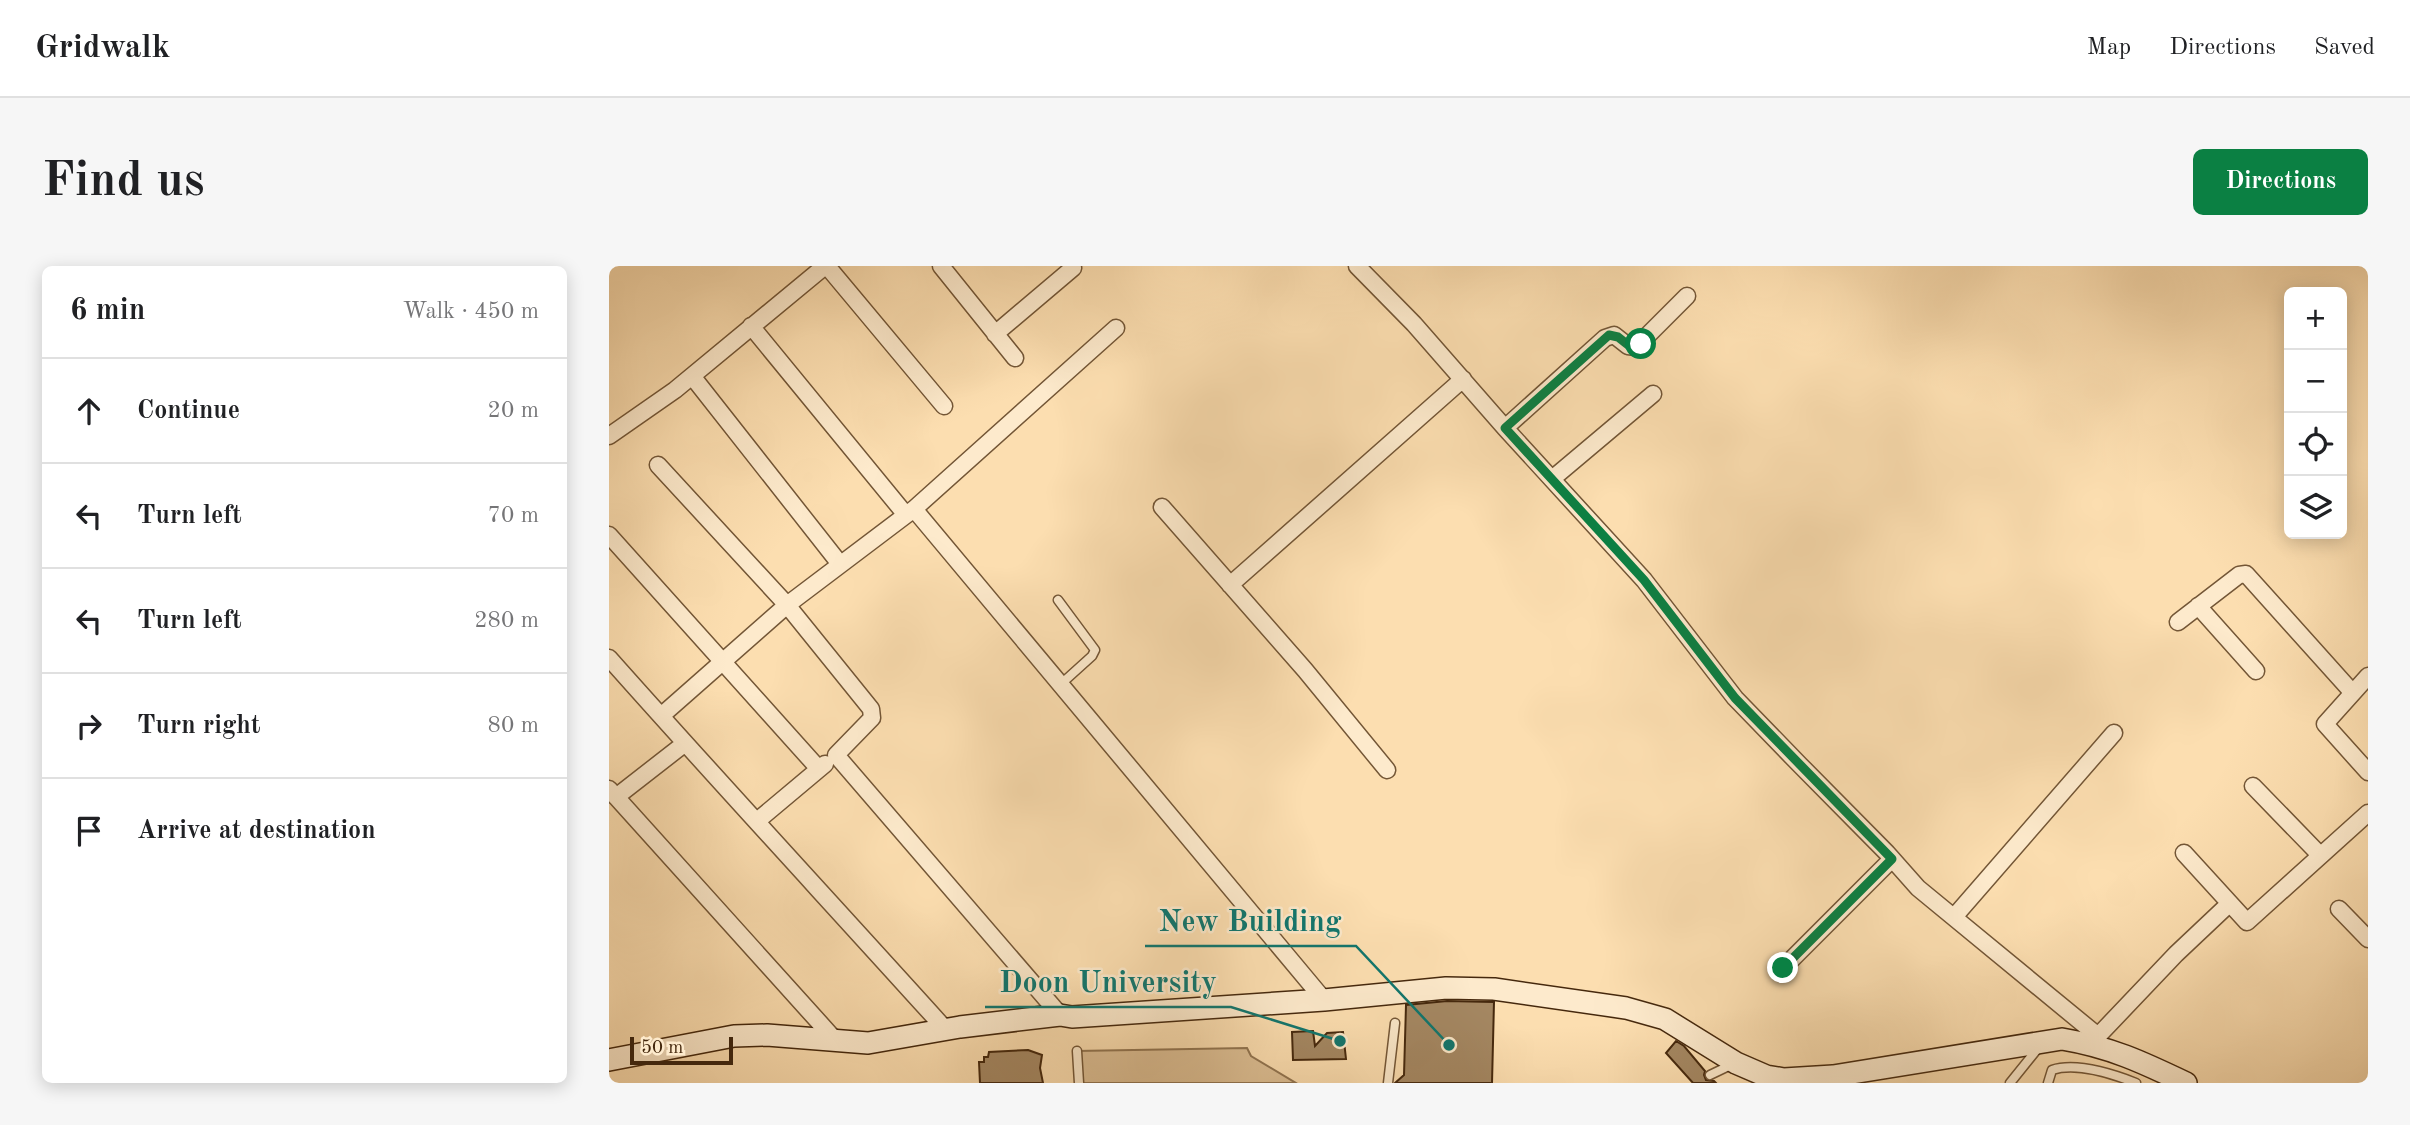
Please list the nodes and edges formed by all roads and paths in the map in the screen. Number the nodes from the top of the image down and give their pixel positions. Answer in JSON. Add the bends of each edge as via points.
{"nodes":[{"id":1,"x":826,"y":266,"type":"edge"},
{"id":2,"x":1357,"y":266,"type":"edge"},
{"id":3,"x":1073,"y":268,"type":"dead end"},
{"id":4,"x":950,"y":269,"type":"edge"},
{"id":5,"x":1688,"y":296,"type":"dead end"},
{"id":6,"x":751,"y":326,"type":"junction"},
{"id":7,"x":1116,"y":328,"type":"dead end"},
{"id":8,"x":995,"y":334,"type":"junction"},
{"id":9,"x":1015,"y":358,"type":"dead end"},
{"id":10,"x":692,"y":376,"type":"junction"},
{"id":11,"x":1463,"y":379,"type":"junction"},
{"id":12,"x":1653,"y":394,"type":"dead end"},
{"id":13,"x":944,"y":406,"type":"dead end"},
{"id":14,"x":1505,"y":428,"type":"junction"},
{"id":15,"x":609,"y":436,"type":"edge"},
{"id":16,"x":658,"y":465,"type":"dead end"},
{"id":17,"x":1552,"y":479,"type":"junction"},
{"id":18,"x":1162,"y":506,"type":"dead end"},
{"id":19,"x":910,"y":512,"type":"junction"},
{"id":20,"x":609,"y":535,"type":"edge"},
{"id":21,"x":841,"y":564,"type":"junction"},
{"id":22,"x":1230,"y":585,"type":"junction"},
{"id":23,"x":1058,"y":600,"type":"dead end"},
{"id":24,"x":787,"y":606,"type":"junction"},
{"id":25,"x":2198,"y":606,"type":"junction"},
{"id":26,"x":2178,"y":622,"type":"dead end"},
{"id":27,"x":609,"y":659,"type":"edge"},
{"id":28,"x":723,"y":661,"type":"junction"},
{"id":29,"x":2256,"y":671,"type":"dead end"},
{"id":30,"x":2368,"y":676,"type":"edge"},
{"id":31,"x":1061,"y":684,"type":"junction"},
{"id":32,"x":2352,"y":692,"type":"junction"},
{"id":33,"x":661,"y":716,"type":"junction"},
{"id":34,"x":2114,"y":733,"type":"dead end"},
{"id":35,"x":684,"y":744,"type":"junction"},
{"id":36,"x":836,"y":755,"type":"junction"},
{"id":37,"x":819,"y":769,"type":"junction"},
{"id":38,"x":1387,"y":770,"type":"dead end"},
{"id":39,"x":2368,"y":772,"type":"edge"},
{"id":40,"x":2253,"y":786,"type":"dead end"},
{"id":41,"x":612,"y":793,"type":"edge"},
{"id":42,"x":2368,"y":813,"type":"edge"},
{"id":43,"x":757,"y":821,"type":"junction"},
{"id":44,"x":2184,"y":853,"type":"dead end"},
{"id":45,"x":2320,"y":855,"type":"junction"},
{"id":46,"x":1892,"y":859,"type":"junction"},
{"id":47,"x":2229,"y":904,"type":"junction"},
{"id":48,"x":2339,"y":909,"type":"dead end"},
{"id":49,"x":1954,"y":917,"type":"junction"},
{"id":50,"x":2368,"y":939,"type":"edge"},
{"id":51,"x":1783,"y":968,"type":"dead end"},
{"id":52,"x":1324,"y":1000,"type":"junction"},
{"id":53,"x":1060,"y":1015,"type":"junction"},
{"id":54,"x":1395,"y":1023,"type":"dead end"},
{"id":55,"x":946,"y":1030,"type":"junction"},
{"id":56,"x":836,"y":1041,"type":"junction"},
{"id":57,"x":2043,"y":1041,"type":"junction"},
{"id":58,"x":2097,"y":1041,"type":"junction"},
{"id":59,"x":1077,"y":1051,"type":"dead end"},
{"id":60,"x":609,"y":1060,"type":"edge"},
{"id":61,"x":1736,"y":1063,"type":"junction"},
{"id":62,"x":1710,"y":1075,"type":"dead end"},
{"id":63,"x":2177,"y":1081,"type":"edge"},
{"id":64,"x":1079,"y":1083,"type":"edge"},
{"id":65,"x":1388,"y":1083,"type":"edge"},
{"id":66,"x":2010,"y":1083,"type":"edge"},
{"id":67,"x":2047,"y":1083,"type":"edge"},
{"id":68,"x":2136,"y":1083,"type":"edge"}],
"edges":[{"from":1,"to":6,"type":"street"},
{"from":1,"to":13,"type":"street"},
{"from":2,"to":11,"type":"street"},
{"from":3,"to":8,"type":"street"},
{"from":4,"to":8,"type":"street"},
{"from":5,"to":14,"type":"street","via":[[1636,347],[1614,335],[1605,338]]},
{"from":6,"to":10,"type":"street"},
{"from":6,"to":19,"type":"street"},
{"from":7,"to":19,"type":"street"},
{"from":8,"to":9,"type":"street"},
{"from":10,"to":15,"type":"street"},
{"from":10,"to":21,"type":"street"},
{"from":11,"to":14,"type":"street"},
{"from":11,"to":22,"type":"street"},
{"from":12,"to":17,"type":"street"},
{"from":14,"to":17,"type":"street"},
{"from":16,"to":24,"type":"street"},
{"from":17,"to":46,"type":"street","via":[[1644,580],[1735,698]]},
{"from":18,"to":22,"type":"street"},
{"from":19,"to":21,"type":"street"},
{"from":19,"to":31,"type":"street"},
{"from":20,"to":28,"type":"street"},
{"from":21,"to":24,"type":"street"},
{"from":22,"to":38,"type":"street"},
{"from":23,"to":31,"type":"lane","via":[[1095,650]]},
{"from":24,"to":28,"type":"street"},
{"from":24,"to":36,"type":"street","via":[[872,711],[865,728]]},
{"from":25,"to":26,"type":"street"},
{"from":25,"to":29,"type":"street"},
{"from":25,"to":32,"type":"street","via":[[2246,574]]},
{"from":27,"to":33,"type":"street"},
{"from":28,"to":33,"type":"street"},
{"from":28,"to":37,"type":"street"},
{"from":30,"to":32,"type":"street"},
{"from":31,"to":52,"type":"street"},
{"from":32,"to":39,"type":"street","via":[[2325,725]]},
{"from":33,"to":35,"type":"street"},
{"from":34,"to":49,"type":"street"},
{"from":35,"to":41,"type":"street"},
{"from":35,"to":43,"type":"street"},
{"from":36,"to":37,"type":"street"},
{"from":36,"to":53,"type":"street"},
{"from":37,"to":43,"type":"street"},
{"from":40,"to":45,"type":"street"},
{"from":41,"to":56,"type":"street"},
{"from":42,"to":45,"type":"street"},
{"from":43,"to":55,"type":"street"},
{"from":44,"to":47,"type":"street"},
{"from":45,"to":47,"type":"street","via":[[2249,921]]},
{"from":46,"to":49,"type":"street"},
{"from":46,"to":51,"type":"street"},
{"from":47,"to":58,"type":"street"},
{"from":48,"to":50,"type":"street"},
{"from":49,"to":58,"type":"street"},
{"from":52,"to":53,"type":"main road"},
{"from":52,"to":61,"type":"main road","via":[[1446,988],[1494,989],[1626,1008],[1665,1019]]},
{"from":53,"to":55,"type":"main road"},
{"from":54,"to":65,"type":"lane"},
{"from":55,"to":56,"type":"main road","via":[[867,1043]]},
{"from":56,"to":60,"type":"main road","via":[[767,1034],[734,1036]]},
{"from":57,"to":58,"type":"main road"},
{"from":57,"to":61,"type":"main road","via":[[1833,1076],[1784,1079]]},
{"from":57,"to":66,"type":"lane"},
{"from":58,"to":63,"type":"main road"},
{"from":59,"to":64,"type":"lane"},
{"from":61,"to":62,"type":"lane"},
{"from":67,"to":68,"type":"lane","via":[[2052,1070],[2060,1068],[2096,1070]]}]}
